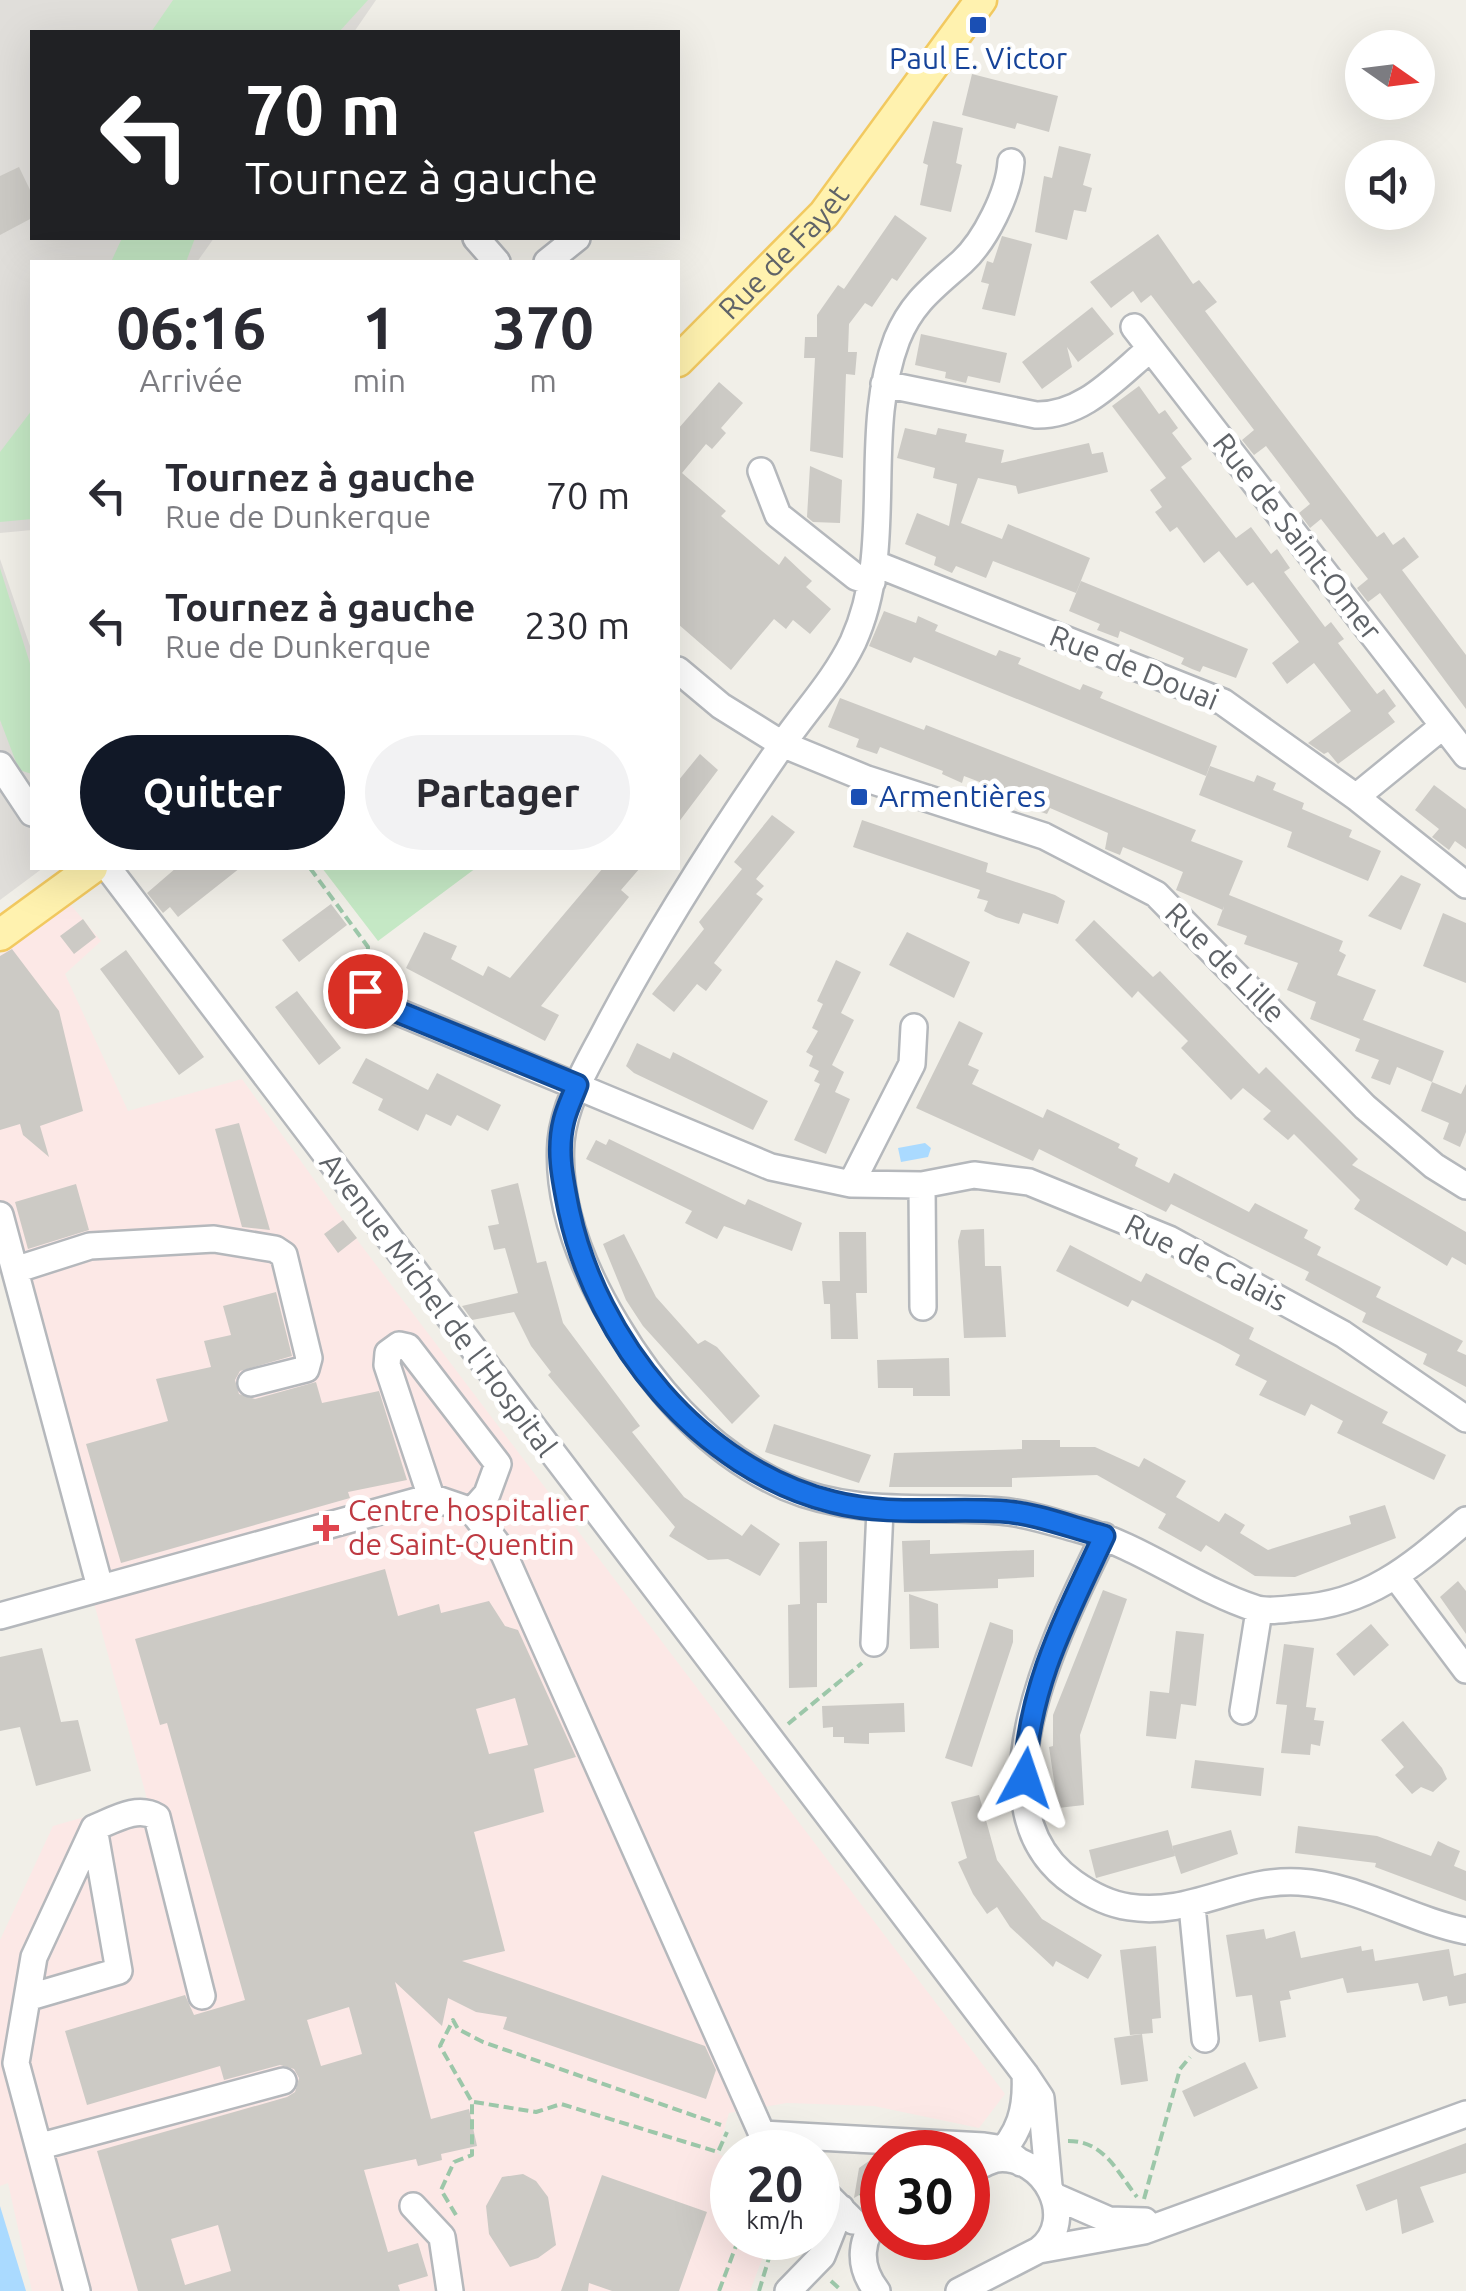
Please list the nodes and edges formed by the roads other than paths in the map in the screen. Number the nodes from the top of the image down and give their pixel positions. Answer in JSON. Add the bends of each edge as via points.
{"nodes":[{"id":1,"x":981,"y":0,"type":"edge"},
{"id":2,"x":1011,"y":162,"type":"dead end"},
{"id":3,"x":478,"y":240,"type":"edge"},
{"id":4,"x":574,"y":240,"type":"edge"},
{"id":5,"x":495,"y":260,"type":"edge"},
{"id":6,"x":550,"y":260,"type":"edge"},
{"id":7,"x":1134,"y":327,"type":"dead end"},
{"id":8,"x":1150,"y":349,"type":"junction"},
{"id":9,"x":680,"y":359,"type":"edge"},
{"id":10,"x":884,"y":384,"type":"junction"},
{"id":11,"x":761,"y":471,"type":"dead end"},
{"id":12,"x":874,"y":573,"type":"junction"},
{"id":13,"x":680,"y":672,"type":"edge"},
{"id":14,"x":1443,"y":726,"type":"junction"},
{"id":15,"x":782,"y":744,"type":"junction"},
{"id":16,"x":1466,"y":755,"type":"edge"},
{"id":17,"x":0,"y":765,"type":"edge"},
{"id":18,"x":1356,"y":798,"type":"junction"},
{"id":19,"x":30,"y":810,"type":"edge"},
{"id":20,"x":87,"y":870,"type":"edge"},
{"id":21,"x":1466,"y":886,"type":"edge"},
{"id":22,"x":0,"y":935,"type":"edge"},
{"id":23,"x":365,"y":991,"type":"road end"},
{"id":24,"x":914,"y":1027,"type":"dead end"},
{"id":25,"x":577,"y":1085,"type":"junction"},
{"id":26,"x":851,"y":1184,"type":"junction"},
{"id":27,"x":922,"y":1185,"type":"junction"},
{"id":28,"x":1466,"y":1186,"type":"edge"},
{"id":29,"x":1,"y":1222,"type":"edge"},
{"id":30,"x":15,"y":1270,"type":"junction"},
{"id":31,"x":923,"y":1307,"type":"dead end"},
{"id":32,"x":251,"y":1382,"type":"dead end"},
{"id":33,"x":1466,"y":1419,"type":"edge"},
{"id":34,"x":431,"y":1496,"type":"junction"},
{"id":35,"x":880,"y":1510,"type":"junction"},
{"id":36,"x":472,"y":1511,"type":"junction"},
{"id":37,"x":1466,"y":1520,"type":"edge"},
{"id":38,"x":1104,"y":1536,"type":"junction"},
{"id":39,"x":1396,"y":1578,"type":"junction"},
{"id":40,"x":100,"y":1587,"type":"junction"},
{"id":41,"x":1259,"y":1611,"type":"junction"},
{"id":42,"x":0,"y":1616,"type":"edge"},
{"id":43,"x":874,"y":1643,"type":"road end"},
{"id":44,"x":1466,"y":1670,"type":"edge"},
{"id":45,"x":1243,"y":1711,"type":"dead end"},
{"id":46,"x":94,"y":1828,"type":"junction"},
{"id":47,"x":1192,"y":1906,"type":"junction"},
{"id":48,"x":1466,"y":1931,"type":"edge"},
{"id":49,"x":202,"y":1996,"type":"dead end"},
{"id":50,"x":30,"y":1997,"type":"junction"},
{"id":51,"x":1205,"y":2038,"type":"road end"},
{"id":52,"x":1025,"y":2074,"type":"junction"},
{"id":53,"x":283,"y":2081,"type":"dead end"},
{"id":54,"x":1466,"y":2114,"type":"edge"},
{"id":55,"x":760,"y":2130,"type":"edge"},
{"id":56,"x":840,"y":2141,"type":"edge"},
{"id":57,"x":40,"y":2146,"type":"junction"},
{"id":58,"x":1006,"y":2157,"type":"junction"},
{"id":59,"x":990,"y":2163,"type":"edge"},
{"id":60,"x":1052,"y":2191,"type":"junction"},
{"id":61,"x":840,"y":2199,"type":"edge"},
{"id":62,"x":848,"y":2204,"type":"junction"},
{"id":63,"x":413,"y":2206,"type":"dead end"},
{"id":64,"x":860,"y":2212,"type":"edge"},
{"id":65,"x":1166,"y":2222,"type":"junction"},
{"id":66,"x":1039,"y":2250,"type":"junction"},
{"id":67,"x":865,"y":2260,"type":"edge"},
{"id":68,"x":863,"y":2268,"type":"junction"},
{"id":69,"x":77,"y":2291,"type":"edge"},
{"id":70,"x":450,"y":2291,"type":"edge"},
{"id":71,"x":788,"y":2291,"type":"edge"},
{"id":72,"x":850,"y":2291,"type":"edge"},
{"id":73,"x":877,"y":2291,"type":"edge"},
{"id":74,"x":959,"y":2291,"type":"edge"}],
"edges":[{"from":1,"to":9,"type":"main road","name":"Rue de Fayet","via":[[824,214]]},
{"from":2,"to":10,"type":"street","via":[[980,242],[929,286],[907,316]]},
{"from":3,"to":5,"type":"street"},
{"from":4,"to":6,"type":"street"},
{"from":7,"to":8,"type":"street","name":"Rue de Saint-Omer"},
{"from":8,"to":10,"type":"street","via":[[1081,406],[1058,416]]},
{"from":8,"to":14,"type":"street","name":"Rue de Saint-Omer"},
{"from":10,"to":12,"type":"street"},
{"from":11,"to":12,"type":"street","name":"Rue de Douai","via":[[778,515],[856,576]]},
{"from":12,"to":15,"type":"street","via":[[837,672]]},
{"from":12,"to":18,"type":"street","name":"Rue de Douai","via":[[1223,702]]},
{"from":13,"to":15,"type":"street","name":"Rue de Lille"},
{"from":14,"to":16,"type":"street","name":"Rue de Saint-Omer"},
{"from":14,"to":18,"type":"street"},
{"from":15,"to":25,"type":"street","via":[[664,922]]},
{"from":15,"to":28,"type":"street","name":"Rue de Lille","via":[[1044,836],[1156,894],[1365,1107]]},
{"from":17,"to":19,"type":"street"},
{"from":18,"to":21,"type":"street","name":"Rue de Douai"},
{"from":20,"to":22,"type":"main road"},
{"from":20,"to":52,"type":"street","name":"Avenue Michel de l'Hospital"},
{"from":23,"to":25,"type":"street","name":"Rue de Calais","via":[[391,1009]]},
{"from":24,"to":26,"type":"street","via":[[912,1064]]},
{"from":25,"to":26,"type":"street","name":"Rue de Calais","via":[[771,1167]]},
{"from":25,"to":35,"type":"street","via":[[560,1148],[572,1221],[587,1276],[643,1370],[720,1448],[784,1486]]},
{"from":26,"to":27,"type":"street","name":"Rue de Calais"},
{"from":27,"to":31,"type":"street"},
{"from":27,"to":33,"type":"street","name":"Rue de Calais","via":[[974,1174],[1029,1182],[1169,1239],[1343,1334]]},
{"from":29,"to":30,"type":"street"},
{"from":30,"to":32,"type":"street","via":[[90,1246],[214,1239],[276,1249],[284,1255],[310,1358],[306,1369]]},
{"from":30,"to":40,"type":"street"},
{"from":34,"to":36,"type":"street"},
{"from":34,"to":36,"type":"street","via":[[387,1365],[388,1353],[399,1346],[408,1346],[498,1464]]},
{"from":34,"to":40,"type":"street"},
{"from":35,"to":38,"type":"street","via":[[1005,1511]]},
{"from":35,"to":43,"type":"street"},
{"from":36,"to":55,"type":"street","via":[[502,1550]]},
{"from":37,"to":39,"type":"street"},
{"from":38,"to":41,"type":"street"},
{"from":38,"to":47,"type":"street","via":[[1052,1644],[1035,1700],[1024,1808],[1036,1844],[1059,1873],[1094,1898],[1128,1907]]},
{"from":39,"to":41,"type":"street","via":[[1356,1598]]},
{"from":39,"to":44,"type":"street"},
{"from":40,"to":42,"type":"street"},
{"from":41,"to":45,"type":"street"},
{"from":46,"to":49,"type":"street","via":[[133,1812],[157,1817]]},
{"from":46,"to":50,"type":"street","via":[[34,1958]]},
{"from":46,"to":50,"type":"street","via":[[118,1972]]},
{"from":47,"to":48,"type":"street","via":[[1265,1882],[1321,1884]]},
{"from":47,"to":51,"type":"street"},
{"from":50,"to":57,"type":"street","via":[[16,2063]]},
{"from":52,"to":58,"type":"street","via":[[1026,2099]]},
{"from":52,"to":60,"type":"street","name":"Avenue Michel de l'Hospital","via":[[1042,2098]]},
{"from":53,"to":57,"type":"street"},
{"from":54,"to":65,"type":"street"},
{"from":56,"to":58,"type":"street"},
{"from":57,"to":69,"type":"street"},
{"from":58,"to":59,"type":"street"},
{"from":58,"to":60,"type":"street"},
{"from":60,"to":65,"type":"street","via":[[1109,2220]]},
{"from":60,"to":66,"type":"street","name":"Avenue Michel de l'Hospital","via":[[1057,2229]]},
{"from":61,"to":62,"type":"street"},
{"from":62,"to":64,"type":"street"},
{"from":62,"to":71,"type":"street","via":[[822,2256]]},
{"from":63,"to":70,"type":"street","via":[[442,2237]]},
{"from":65,"to":66,"type":"street"},
{"from":66,"to":74,"type":"street"},
{"from":67,"to":68,"type":"street"},
{"from":68,"to":72,"type":"street"},
{"from":68,"to":73,"type":"street"}]}
